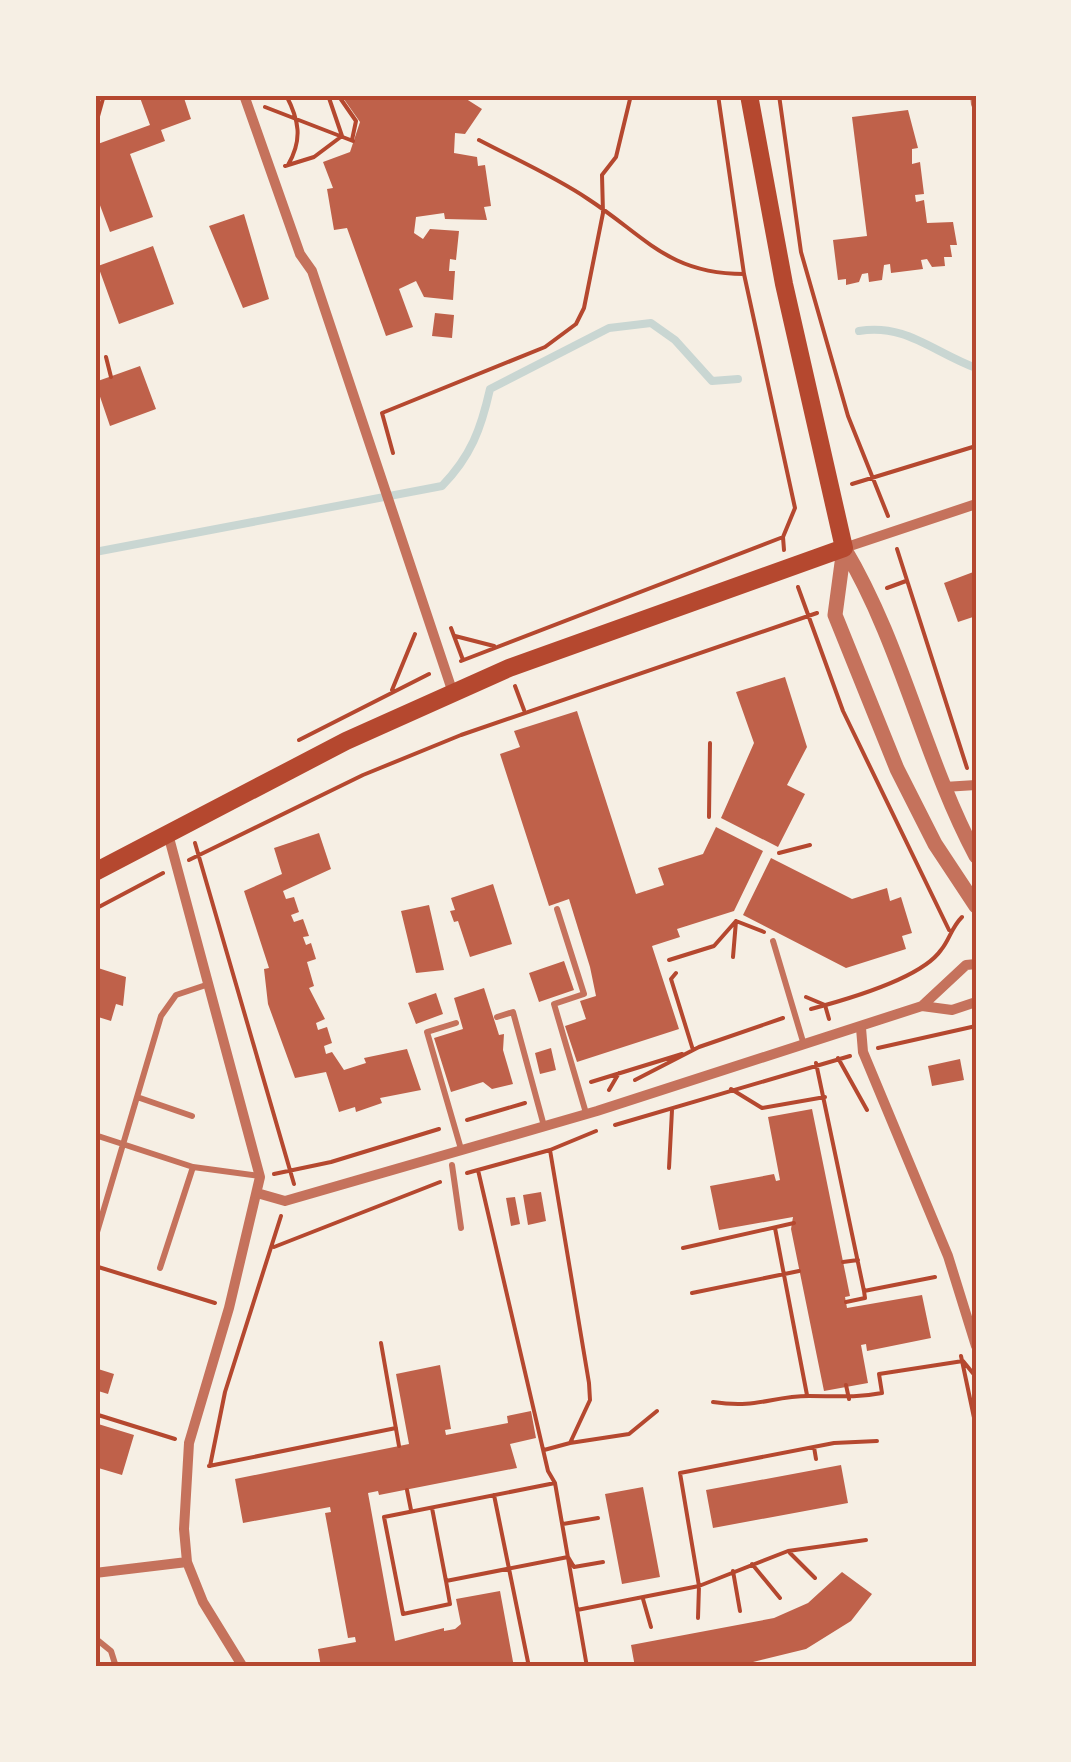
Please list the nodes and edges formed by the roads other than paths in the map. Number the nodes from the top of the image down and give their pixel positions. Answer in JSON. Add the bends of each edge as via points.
{"nodes":[{"id":1,"x":244,"y":95,"type":"edge"},
{"id":2,"x":749,"y":95,"type":"edge"},
{"id":3,"x":975,"y":95,"type":"edge"},
{"id":4,"x":976,"y":104,"type":"edge"},
{"id":5,"x":976,"y":504,"type":"edge"},
{"id":6,"x":844,"y":548,"type":"junction"},
{"id":7,"x":454,"y":694,"type":"junction"},
{"id":8,"x":970,"y":784,"type":"edge"},
{"id":9,"x":944,"y":788,"type":"junction"},
{"id":10,"x":168,"y":834,"type":"junction"},
{"id":11,"x":976,"y":856,"type":"edge"},
{"id":12,"x":95,"y":872,"type":"edge"},
{"id":13,"x":975,"y":905,"type":"edge"},
{"id":14,"x":557,"y":910,"type":"dead end"},
{"id":15,"x":773,"y":941,"type":"dead end"},
{"id":16,"x":976,"y":964,"type":"edge"},
{"id":17,"x":210,"y":984,"type":"junction"},
{"id":18,"x":976,"y":1002,"type":"edge"},
{"id":19,"x":922,"y":1006,"type":"junction"},
{"id":20,"x":497,"y":1017,"type":"dead end"},
{"id":21,"x":456,"y":1023,"type":"dead end"},
{"id":22,"x":861,"y":1028,"type":"junction"},
{"id":23,"x":804,"y":1046,"type":"junction"},
{"id":24,"x":136,"y":1097,"type":"junction"},
{"id":25,"x":586,"y":1114,"type":"junction"},
{"id":26,"x":192,"y":1116,"type":"dead end"},
{"id":27,"x":544,"y":1126,"type":"junction"},
{"id":28,"x":95,"y":1136,"type":"edge"},
{"id":29,"x":122,"y":1144,"type":"junction"},
{"id":30,"x":466,"y":1148,"type":"junction"},
{"id":31,"x":452,"y":1166,"type":"dead end"},
{"id":32,"x":193,"y":1167,"type":"junction"},
{"id":33,"x":260,"y":1176,"type":"junction"},
{"id":34,"x":258,"y":1194,"type":"junction"},
{"id":35,"x":461,"y":1228,"type":"dead end"},
{"id":36,"x":95,"y":1239,"type":"edge"},
{"id":37,"x":160,"y":1268,"type":"dead end"},
{"id":38,"x":976,"y":1346,"type":"edge"},
{"id":39,"x":188,"y":1562,"type":"junction"},
{"id":40,"x":95,"y":1573,"type":"edge"},
{"id":41,"x":95,"y":1638,"type":"edge"},
{"id":42,"x":116,"y":1667,"type":"edge"},
{"id":43,"x":243,"y":1667,"type":"edge"}],
"edges":[{"from":1,"to":7,"type":"street","via":[[300,254],[312,271]]},
{"from":2,"to":6,"type":"main road"},
{"from":3,"to":4,"type":"street"},
{"from":5,"to":6,"type":"street"},
{"from":6,"to":7,"type":"main road","via":[[567,646]]},
{"from":6,"to":9,"type":"street","via":[[871,594]]},
{"from":6,"to":13,"type":"street","via":[[836,615],[897,769]]},
{"from":7,"to":10,"type":"main road","via":[[346,740]]},
{"from":8,"to":9,"type":"street"},
{"from":9,"to":11,"type":"street"},
{"from":10,"to":12,"type":"main road"},
{"from":10,"to":17,"type":"street"},
{"from":14,"to":25,"type":"lane","via":[[584,994],[554,1004]]},
{"from":15,"to":23,"type":"lane"},
{"from":16,"to":19,"type":"street","via":[[966,965]]},
{"from":17,"to":24,"type":"lane","via":[[176,995],[166,1006]]},
{"from":17,"to":33,"type":"street"},
{"from":18,"to":19,"type":"street","via":[[952,1010]]},
{"from":19,"to":22,"type":"street"},
{"from":20,"to":27,"type":"lane","via":[[513,1012]]},
{"from":21,"to":30,"type":"lane","via":[[427,1032]]},
{"from":22,"to":23,"type":"street"},
{"from":22,"to":38,"type":"street","via":[[862,1052],[948,1256]]},
{"from":23,"to":25,"type":"street"},
{"from":24,"to":26,"type":"lane"},
{"from":24,"to":29,"type":"lane"},
{"from":25,"to":27,"type":"street"},
{"from":27,"to":30,"type":"street"},
{"from":28,"to":29,"type":"lane"},
{"from":29,"to":32,"type":"lane"},
{"from":29,"to":36,"type":"lane"},
{"from":30,"to":34,"type":"street","via":[[285,1200]]},
{"from":31,"to":35,"type":"lane"},
{"from":32,"to":33,"type":"lane"},
{"from":32,"to":37,"type":"lane"},
{"from":33,"to":34,"type":"street"},
{"from":34,"to":39,"type":"street","via":[[189,1443]]},
{"from":39,"to":40,"type":"street"},
{"from":39,"to":43,"type":"street","via":[[202,1602]]},
{"from":41,"to":42,"type":"lane","via":[[111,1651]]}]}
